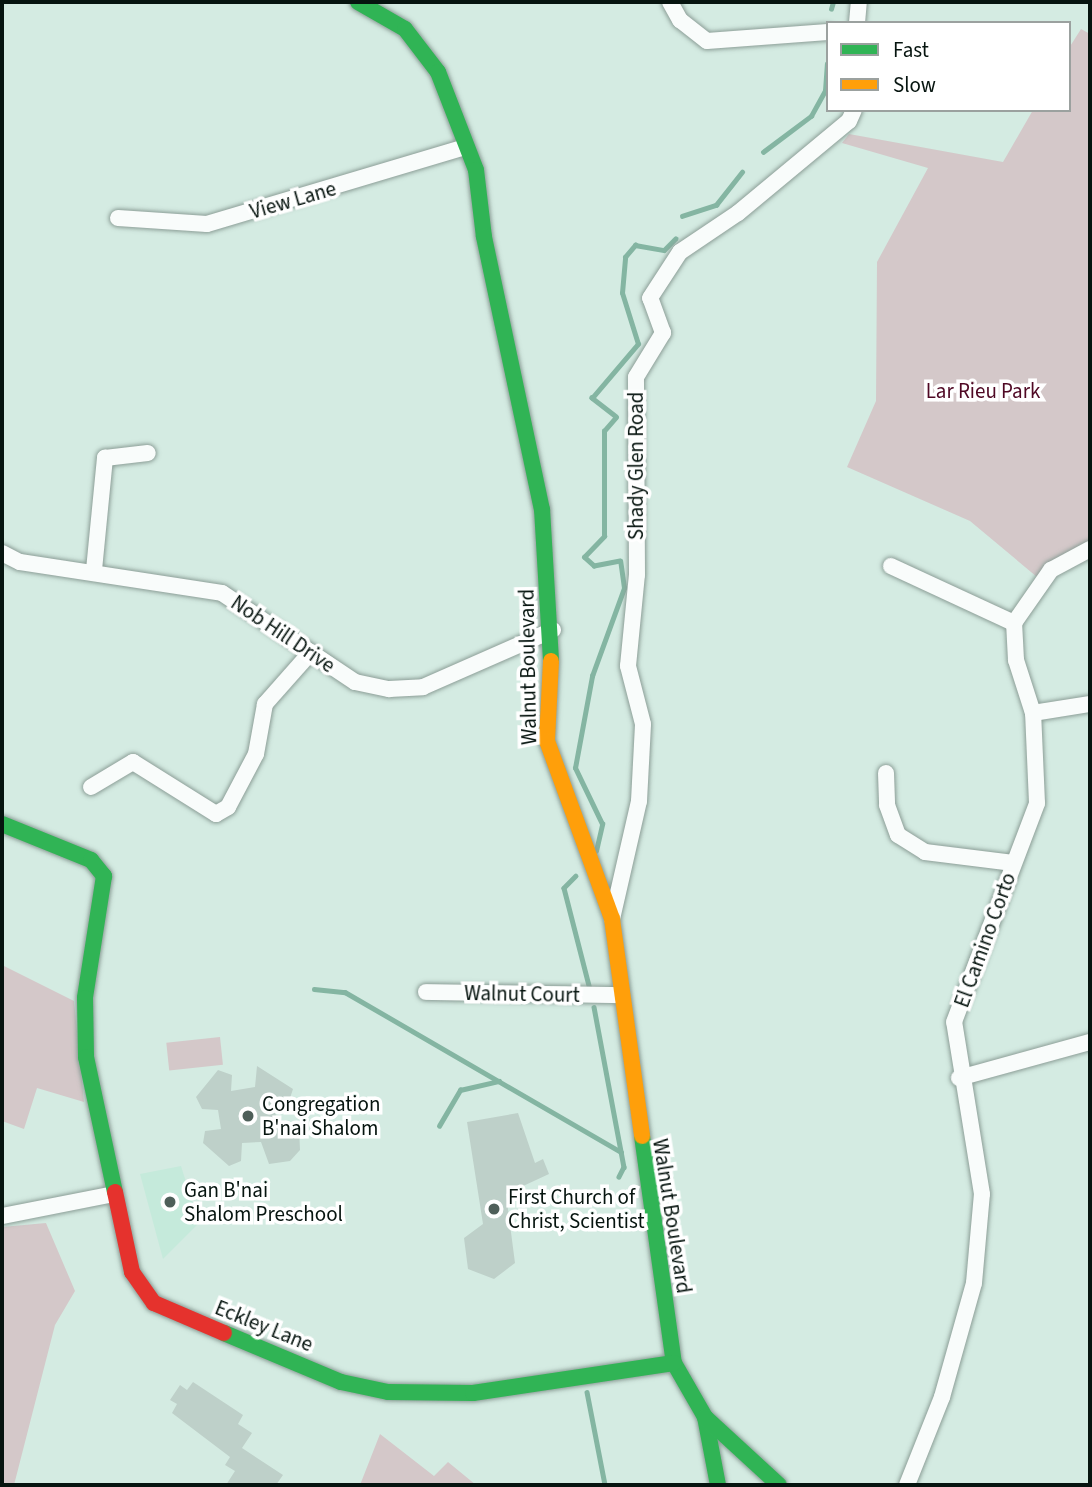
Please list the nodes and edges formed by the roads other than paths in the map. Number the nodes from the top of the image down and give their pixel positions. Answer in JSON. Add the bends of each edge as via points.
{"nodes":[{"id":1,"x":358,"y":2,"type":"edge"},
{"id":2,"x":670,"y":2,"type":"edge"},
{"id":3,"x":859,"y":2,"type":"edge"},
{"id":4,"x":857,"y":21,"type":"edge"},
{"id":5,"x":826,"y":32,"type":"edge"},
{"id":6,"x":853,"y":112,"type":"edge"},
{"id":7,"x":465,"y":147,"type":"junction"},
{"id":8,"x":118,"y":218,"type":"dead end"},
{"id":9,"x":148,"y":453,"type":"dead end"},
{"id":10,"x":1090,"y":549,"type":"edge"},
{"id":11,"x":2,"y":553,"type":"edge"},
{"id":12,"x":891,"y":566,"type":"dead end"},
{"id":13,"x":94,"y":570,"type":"junction"},
{"id":14,"x":1014,"y":623,"type":"junction"},
{"id":15,"x":553,"y":630,"type":"junction"},
{"id":16,"x":311,"y":652,"type":"junction"},
{"id":17,"x":1090,"y":704,"type":"edge"},
{"id":18,"x":1033,"y":713,"type":"junction"},
{"id":19,"x":886,"y":773,"type":"dead end"},
{"id":20,"x":91,"y":787,"type":"dead end"},
{"id":21,"x":2,"y":824,"type":"edge"},
{"id":22,"x":1013,"y":863,"type":"junction"},
{"id":23,"x":612,"y":919,"type":"junction"},
{"id":24,"x":426,"y":992,"type":"dead end"},
{"id":25,"x":618,"y":995,"type":"junction"},
{"id":26,"x":1090,"y":1042,"type":"edge"},
{"id":27,"x":959,"y":1078,"type":"junction"},
{"id":28,"x":114,"y":1194,"type":"junction"},
{"id":29,"x":2,"y":1216,"type":"edge"},
{"id":30,"x":674,"y":1363,"type":"junction"},
{"id":31,"x":705,"y":1417,"type":"junction"},
{"id":32,"x":718,"y":1485,"type":"edge"},
{"id":33,"x":779,"y":1485,"type":"edge"},
{"id":34,"x":907,"y":1485,"type":"edge"}],
"edges":[{"from":1,"to":7,"type":"street","name":"Walnut Boulevard","via":[[405,29],[438,72]]},
{"from":2,"to":5,"type":"street","via":[[680,20],[707,41]]},
{"from":3,"to":4,"type":"street"},
{"from":6,"to":23,"type":"street","name":"Shady Glen Road","via":[[849,121],[738,213],[680,253],[650,298],[663,333],[636,377],[637,575],[628,666],[643,724],[640,784]]},
{"from":7,"to":8,"type":"street","name":"View Lane","via":[[207,224]]},
{"from":7,"to":15,"type":"street","name":"Walnut Boulevard","via":[[476,170],[484,237],[542,509]]},
{"from":9,"to":13,"type":"street","via":[[105,458]]},
{"from":10,"to":14,"type":"street","via":[[1051,570]]},
{"from":11,"to":13,"type":"street","name":"Nob Hill Drive","via":[[20,562]]},
{"from":12,"to":14,"type":"street"},
{"from":13,"to":16,"type":"street","name":"Nob Hill Drive","via":[[222,593]]},
{"from":14,"to":18,"type":"street","name":"El Camino Corto","via":[[1016,660]]},
{"from":15,"to":16,"type":"street","name":"Nob Hill Drive","via":[[423,687],[355,682]]},
{"from":15,"to":23,"type":"street","name":"Walnut Boulevard","via":[[547,741]]},
{"from":16,"to":20,"type":"street","via":[[265,704],[256,754],[228,807],[216,814],[133,762]]},
{"from":17,"to":18,"type":"street"},
{"from":18,"to":22,"type":"street","name":"El Camino Corto","via":[[1037,803]]},
{"from":19,"to":22,"type":"street","via":[[887,805],[898,835],[925,852]]},
{"from":21,"to":28,"type":"street","name":"Eckley Lane","via":[[91,860],[104,876],[85,998],[86,1057]]},
{"from":22,"to":27,"type":"street","name":"El Camino Corto","via":[[954,1022]]},
{"from":23,"to":25,"type":"street","name":"Walnut Boulevard"},
{"from":24,"to":25,"type":"street","name":"Walnut Court"},
{"from":25,"to":30,"type":"street","name":"Walnut Boulevard"},
{"from":26,"to":27,"type":"street"},
{"from":27,"to":34,"type":"street","name":"El Camino Corto","via":[[982,1194],[974,1283],[942,1397]]},
{"from":28,"to":29,"type":"street"},
{"from":28,"to":30,"type":"street","name":"Eckley Lane","via":[[132,1272],[154,1303],[341,1382],[388,1392],[473,1392]]},
{"from":30,"to":31,"type":"street","name":"Walnut Boulevard"},
{"from":31,"to":32,"type":"street","name":"Walnut Boulevard"},
{"from":31,"to":33,"type":"street"}]}
